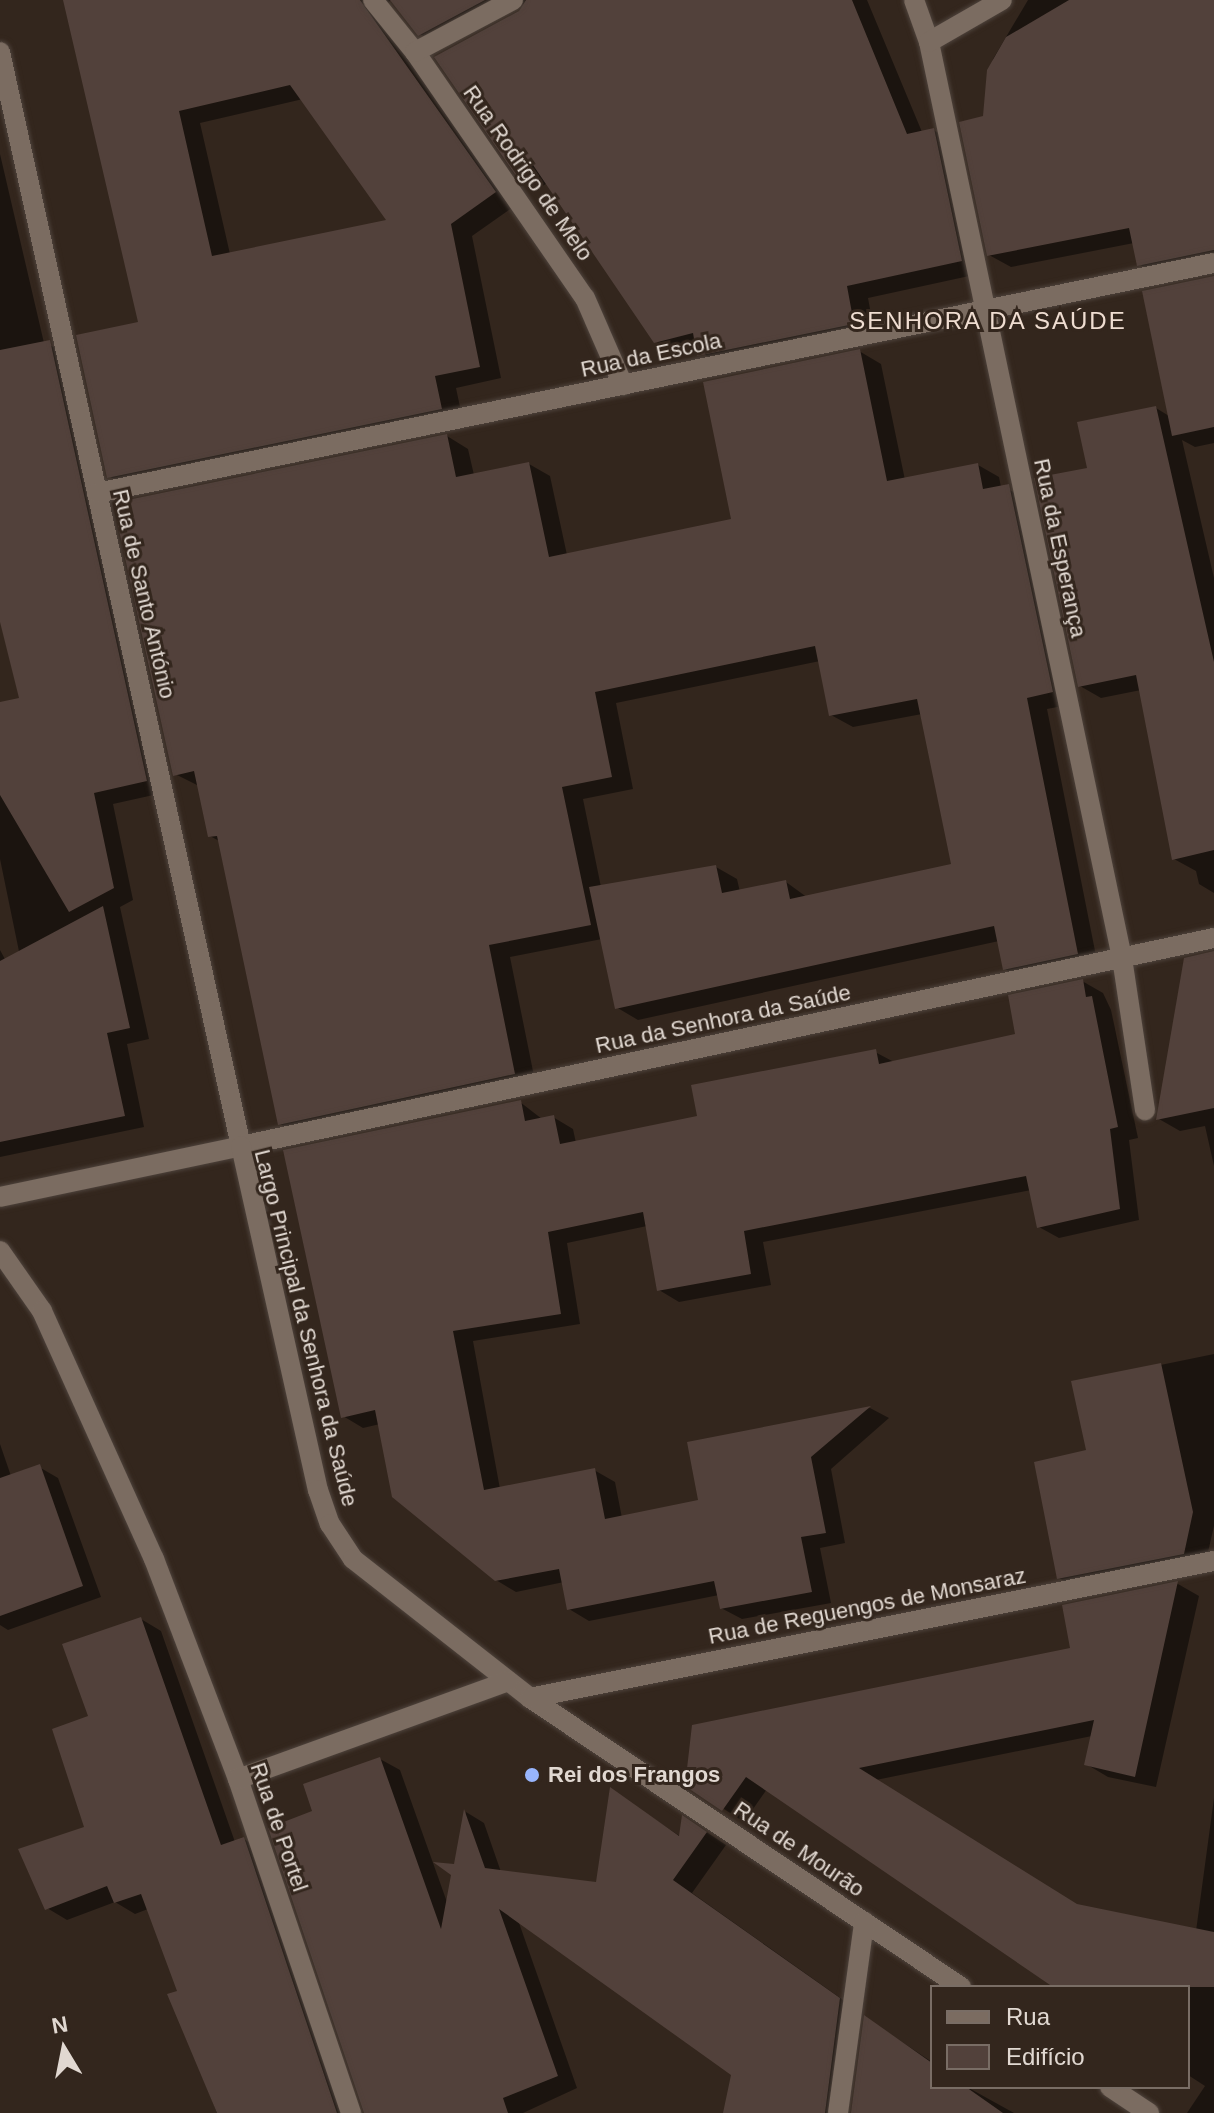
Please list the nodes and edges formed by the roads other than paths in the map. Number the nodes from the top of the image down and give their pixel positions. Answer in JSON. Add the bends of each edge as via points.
{"nodes":[{"id":1,"x":373,"y":0,"type":"edge"},
{"id":2,"x":513,"y":0,"type":"edge"},
{"id":3,"x":914,"y":0,"type":"edge"},
{"id":4,"x":1002,"y":0,"type":"edge"},
{"id":5,"x":929,"y":42,"type":"junction"},
{"id":6,"x":0,"y":52,"type":"edge"},
{"id":7,"x":415,"y":52,"type":"junction"},
{"id":8,"x":1214,"y":263,"type":"edge"},
{"id":9,"x":986,"y":310,"type":"junction"},
{"id":10,"x":623,"y":385,"type":"junction"},
{"id":11,"x":97,"y":493,"type":"junction"},
{"id":12,"x":1214,"y":938,"type":"edge"},
{"id":13,"x":1122,"y":958,"type":"junction"},
{"id":14,"x":1145,"y":1110,"type":"dead end"},
{"id":15,"x":241,"y":1146,"type":"junction"},
{"id":16,"x":0,"y":1197,"type":"edge"},
{"id":17,"x":0,"y":1251,"type":"edge"},
{"id":18,"x":1214,"y":1561,"type":"edge"},
{"id":19,"x":508,"y":1681,"type":"junction"},
{"id":20,"x":530,"y":1698,"type":"junction"},
{"id":21,"x":238,"y":1779,"type":"junction"},
{"id":22,"x":864,"y":1922,"type":"junction"},
{"id":23,"x":958,"y":1985,"type":"edge"},
{"id":24,"x":1113,"y":2089,"type":"edge"},
{"id":25,"x":351,"y":2113,"type":"edge"},
{"id":26,"x":838,"y":2113,"type":"edge"},
{"id":27,"x":1149,"y":2113,"type":"edge"}],
"edges":[{"from":1,"to":7,"type":"street","name":"Rua Rodrigo de Melo"},
{"from":2,"to":7,"type":"street"},
{"from":3,"to":5,"type":"street","name":"Rua da Esperança"},
{"from":4,"to":5,"type":"street"},
{"from":5,"to":9,"type":"street","name":"Rua da Esperança"},
{"from":6,"to":11,"type":"street","name":"Rua de Santo António"},
{"from":7,"to":10,"type":"street","name":"Rua Rodrigo de Melo","via":[[585,298]]},
{"from":8,"to":9,"type":"street","name":"Rua da Escola"},
{"from":9,"to":10,"type":"street","name":"Rua da Escola"},
{"from":9,"to":13,"type":"street","name":"Rua da Esperança"},
{"from":10,"to":11,"type":"street","name":"Rua da Escola"},
{"from":11,"to":15,"type":"street","name":"Rua de Santo António"},
{"from":12,"to":13,"type":"street","name":"Rua da Senhora da Saúde"},
{"from":13,"to":14,"type":"street","name":"Rua da Esperança"},
{"from":13,"to":15,"type":"street","name":"Rua da Senhora da Saúde"},
{"from":15,"to":16,"type":"street","name":"Largo Principal da Senhora da Saúde"},
{"from":15,"to":19,"type":"street","name":"Largo Principal da Senhora da Saúde","via":[[330,1524],[353,1559]]},
{"from":17,"to":21,"type":"street","name":"Rua de Portel","via":[[42,1311],[154,1559]]},
{"from":18,"to":20,"type":"street","name":"Rua de Reguengos de Monsaraz"},
{"from":19,"to":20,"type":"street","name":"Largo Principal da Senhora da Saúde"},
{"from":19,"to":21,"type":"street"},
{"from":20,"to":22,"type":"street","name":"Rua de Mourão"},
{"from":21,"to":25,"type":"street","name":"Rua de Portel"},
{"from":22,"to":23,"type":"street","name":"Rua de Mourão"},
{"from":22,"to":26,"type":"street"},
{"from":24,"to":27,"type":"street"}]}
